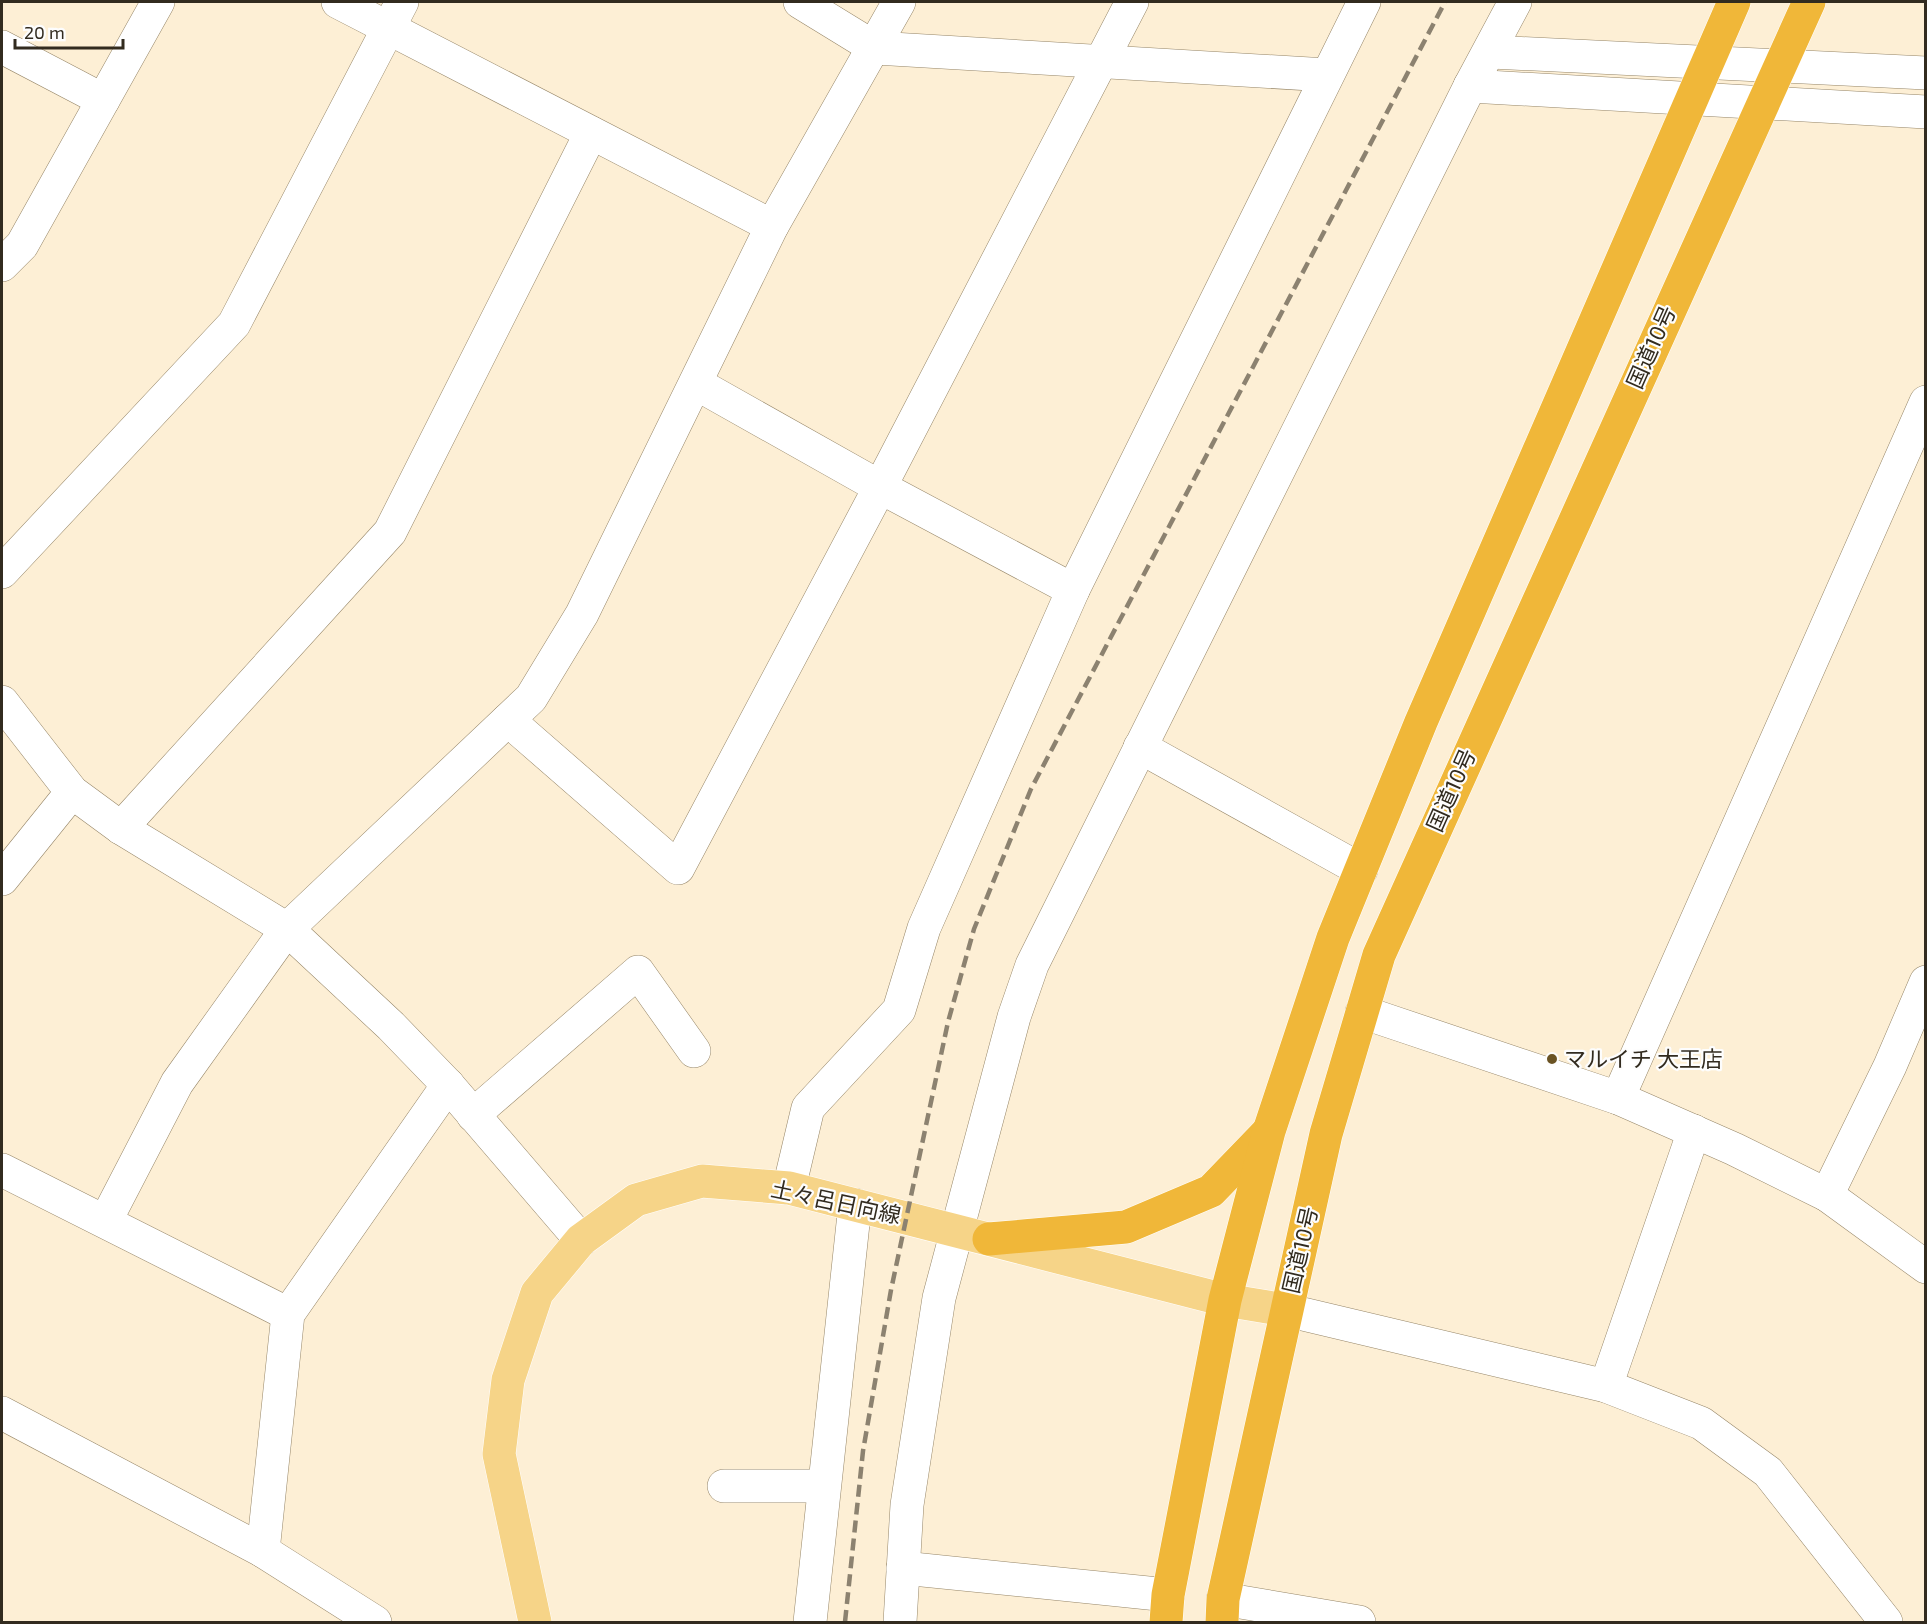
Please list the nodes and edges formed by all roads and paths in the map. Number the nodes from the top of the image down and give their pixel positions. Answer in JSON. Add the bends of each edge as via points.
{"nodes":[{"id":1,"x":158,"y":2,"type":"edge"},
{"id":2,"x":338,"y":2,"type":"edge"},
{"id":3,"x":800,"y":2,"type":"edge"},
{"id":4,"x":899,"y":2,"type":"edge"},
{"id":5,"x":1132,"y":2,"type":"edge"},
{"id":6,"x":1364,"y":2,"type":"edge"},
{"id":7,"x":1515,"y":2,"type":"edge"},
{"id":8,"x":1734,"y":2,"type":"edge"},
{"id":9,"x":1809,"y":2,"type":"edge"},
{"id":10,"x":395,"y":15,"type":"edge"},
{"id":11,"x":2,"y":47,"type":"edge"},
{"id":12,"x":875,"y":48,"type":"junction"},
{"id":13,"x":1491,"y":52,"type":"junction"},
{"id":14,"x":1101,"y":60,"type":"junction"},
{"id":15,"x":1706,"y":62,"type":"junction"},
{"id":16,"x":1780,"y":67,"type":"junction"},
{"id":17,"x":1926,"y":73,"type":"edge"},
{"id":18,"x":1327,"y":75,"type":"junction"},
{"id":19,"x":1470,"y":86,"type":"junction"},
{"id":20,"x":103,"y":100,"type":"junction"},
{"id":21,"x":1691,"y":100,"type":"junction"},
{"id":22,"x":1763,"y":101,"type":"junction"},
{"id":23,"x":1926,"y":112,"type":"edge"},
{"id":24,"x":591,"y":133,"type":"junction"},
{"id":25,"x":772,"y":226,"type":"junction"},
{"id":26,"x":2,"y":265,"type":"edge"},
{"id":27,"x":697,"y":384,"type":"junction"},
{"id":28,"x":1926,"y":402,"type":"edge"},
{"id":29,"x":880,"y":487,"type":"junction"},
{"id":30,"x":2,"y":572,"type":"edge"},
{"id":31,"x":1073,"y":590,"type":"junction"},
{"id":32,"x":2,"y":702,"type":"edge"},
{"id":33,"x":508,"y":720,"type":"junction"},
{"id":34,"x":1140,"y":747,"type":"junction"},
{"id":35,"x":72,"y":792,"type":"junction"},
{"id":36,"x":121,"y":828,"type":"junction"},
{"id":37,"x":1361,"y":870,"type":"junction"},
{"id":38,"x":2,"y":879,"type":"edge"},
{"id":39,"x":287,"y":929,"type":"junction"},
{"id":40,"x":1926,"y":982,"type":"edge"},
{"id":41,"x":1362,"y":1012,"type":"junction"},
{"id":42,"x":694,"y":1051,"type":"dead end"},
{"id":43,"x":448,"y":1085,"type":"junction"},
{"id":44,"x":1618,"y":1098,"type":"junction"},
{"id":45,"x":473,"y":1115,"type":"junction"},
{"id":46,"x":1269,"y":1131,"type":"junction"},
{"id":47,"x":1694,"y":1131,"type":"junction"},
{"id":48,"x":2,"y":1170,"type":"edge"},
{"id":49,"x":789,"y":1188,"type":"junction"},
{"id":50,"x":1827,"y":1195,"type":"junction"},
{"id":51,"x":855,"y":1205,"type":"junction"},
{"id":52,"x":106,"y":1220,"type":"junction"},
{"id":53,"x":956,"y":1230,"type":"junction"},
{"id":54,"x":989,"y":1239,"type":"junction"},
{"id":55,"x":580,"y":1240,"type":"junction"},
{"id":56,"x":1926,"y":1267,"type":"edge"},
{"id":57,"x":1225,"y":1300,"type":"junction"},
{"id":58,"x":1286,"y":1310,"type":"junction"},
{"id":59,"x":288,"y":1314,"type":"junction"},
{"id":60,"x":1606,"y":1386,"type":"junction"},
{"id":61,"x":2,"y":1413,"type":"edge"},
{"id":62,"x":724,"y":1486,"type":"dead end"},
{"id":63,"x":823,"y":1486,"type":"junction"},
{"id":64,"x":263,"y":1551,"type":"junction"},
{"id":65,"x":903,"y":1568,"type":"junction"},
{"id":66,"x":1167,"y":1609,"type":"edge"},
{"id":67,"x":1223,"y":1611,"type":"edge"},
{"id":68,"x":375,"y":1623,"type":"edge"},
{"id":69,"x":535,"y":1623,"type":"edge"},
{"id":70,"x":810,"y":1623,"type":"edge"},
{"id":71,"x":900,"y":1623,"type":"edge"},
{"id":72,"x":1359,"y":1623,"type":"edge"},
{"id":73,"x":1886,"y":1623,"type":"edge"}],
"edges":[{"from":1,"to":20,"type":"street"},
{"from":2,"to":10,"type":"street"},
{"from":3,"to":12,"type":"street"},
{"from":4,"to":12,"type":"street"},
{"from":5,"to":14,"type":"street"},
{"from":6,"to":18,"type":"street"},
{"from":7,"to":13,"type":"street"},
{"from":8,"to":15,"type":"highway"},
{"from":9,"to":16,"type":"highway","name":"国道10号"},
{"from":10,"to":24,"type":"street"},
{"from":10,"to":30,"type":"street","via":[[234,324]]},
{"from":11,"to":20,"type":"street"},
{"from":12,"to":14,"type":"street"},
{"from":12,"to":25,"type":"street"},
{"from":13,"to":15,"type":"street"},
{"from":13,"to":19,"type":"street"},
{"from":14,"to":18,"type":"street"},
{"from":14,"to":29,"type":"street"},
{"from":15,"to":16,"type":"street"},
{"from":15,"to":21,"type":"highway"},
{"from":16,"to":17,"type":"street"},
{"from":16,"to":22,"type":"highway","name":"国道10号"},
{"from":18,"to":31,"type":"street"},
{"from":19,"to":21,"type":"street"},
{"from":19,"to":34,"type":"street"},
{"from":20,"to":26,"type":"street","via":[[22,245]]},
{"from":21,"to":22,"type":"street"},
{"from":21,"to":37,"type":"highway","via":[[1421,722]]},
{"from":22,"to":23,"type":"street"},
{"from":22,"to":41,"type":"highway","name":"国道10号","via":[[1379,955]]},
{"from":24,"to":25,"type":"street"},
{"from":24,"to":36,"type":"street","via":[[390,532]]},
{"from":25,"to":27,"type":"street"},
{"from":27,"to":29,"type":"street"},
{"from":27,"to":33,"type":"street","via":[[582,614],[531,698]]},
{"from":28,"to":44,"type":"street"},
{"from":29,"to":31,"type":"street"},
{"from":29,"to":33,"type":"street","via":[[678,868]]},
{"from":31,"to":49,"type":"street","via":[[924,928],[899,1010],[808,1108]]},
{"from":32,"to":35,"type":"street"},
{"from":33,"to":39,"type":"street"},
{"from":34,"to":37,"type":"street"},
{"from":34,"to":53,"type":"street","via":[[1032,964]]},
{"from":35,"to":36,"type":"street"},
{"from":35,"to":38,"type":"street"},
{"from":36,"to":39,"type":"street"},
{"from":37,"to":46,"type":"highway","via":[[1333,938]]},
{"from":39,"to":43,"type":"street"},
{"from":39,"to":52,"type":"street","via":[[177,1083]]},
{"from":40,"to":50,"type":"street"},
{"from":41,"to":44,"type":"street"},
{"from":41,"to":58,"type":"highway","name":"国道10号","via":[[1326,1134]]},
{"from":42,"to":45,"type":"street","via":[[638,972]]},
{"from":43,"to":45,"type":"street"},
{"from":43,"to":59,"type":"street"},
{"from":44,"to":47,"type":"street"},
{"from":45,"to":55,"type":"street"},
{"from":46,"to":54,"type":"highway","via":[[1211,1191],[1126,1227]]},
{"from":46,"to":57,"type":"highway"},
{"from":47,"to":50,"type":"street"},
{"from":47,"to":60,"type":"street"},
{"from":48,"to":52,"type":"street"},
{"from":49,"to":51,"type":"main road","name":"土々呂日向線"},
{"from":49,"to":55,"type":"main road","name":"土々呂日向線","via":[[702,1181],[636,1200]]},
{"from":50,"to":56,"type":"street"},
{"from":51,"to":53,"type":"main road","name":"土々呂日向線"},
{"from":51,"to":63,"type":"street"},
{"from":52,"to":59,"type":"street"},
{"from":53,"to":54,"type":"main road","name":"土々呂日向線"},
{"from":53,"to":65,"type":"street","via":[[939,1298],[909,1493]]},
{"from":54,"to":57,"type":"main road","name":"土々呂日向線"},
{"from":55,"to":69,"type":"main road","name":"土々呂日向線","via":[[537,1293],[508,1380],[499,1454]]},
{"from":57,"to":58,"type":"main road","name":"土々呂日向線"},
{"from":57,"to":66,"type":"highway"},
{"from":58,"to":60,"type":"street"},
{"from":58,"to":67,"type":"highway","name":"国道10号"},
{"from":59,"to":64,"type":"street"},
{"from":60,"to":73,"type":"street","via":[[1701,1423],[1768,1472]]},
{"from":61,"to":64,"type":"street"},
{"from":62,"to":63,"type":"street"},
{"from":63,"to":70,"type":"street"},
{"from":64,"to":68,"type":"street"},
{"from":65,"to":66,"type":"street"},
{"from":65,"to":71,"type":"street"},
{"from":67,"to":72,"type":"street"}]}
